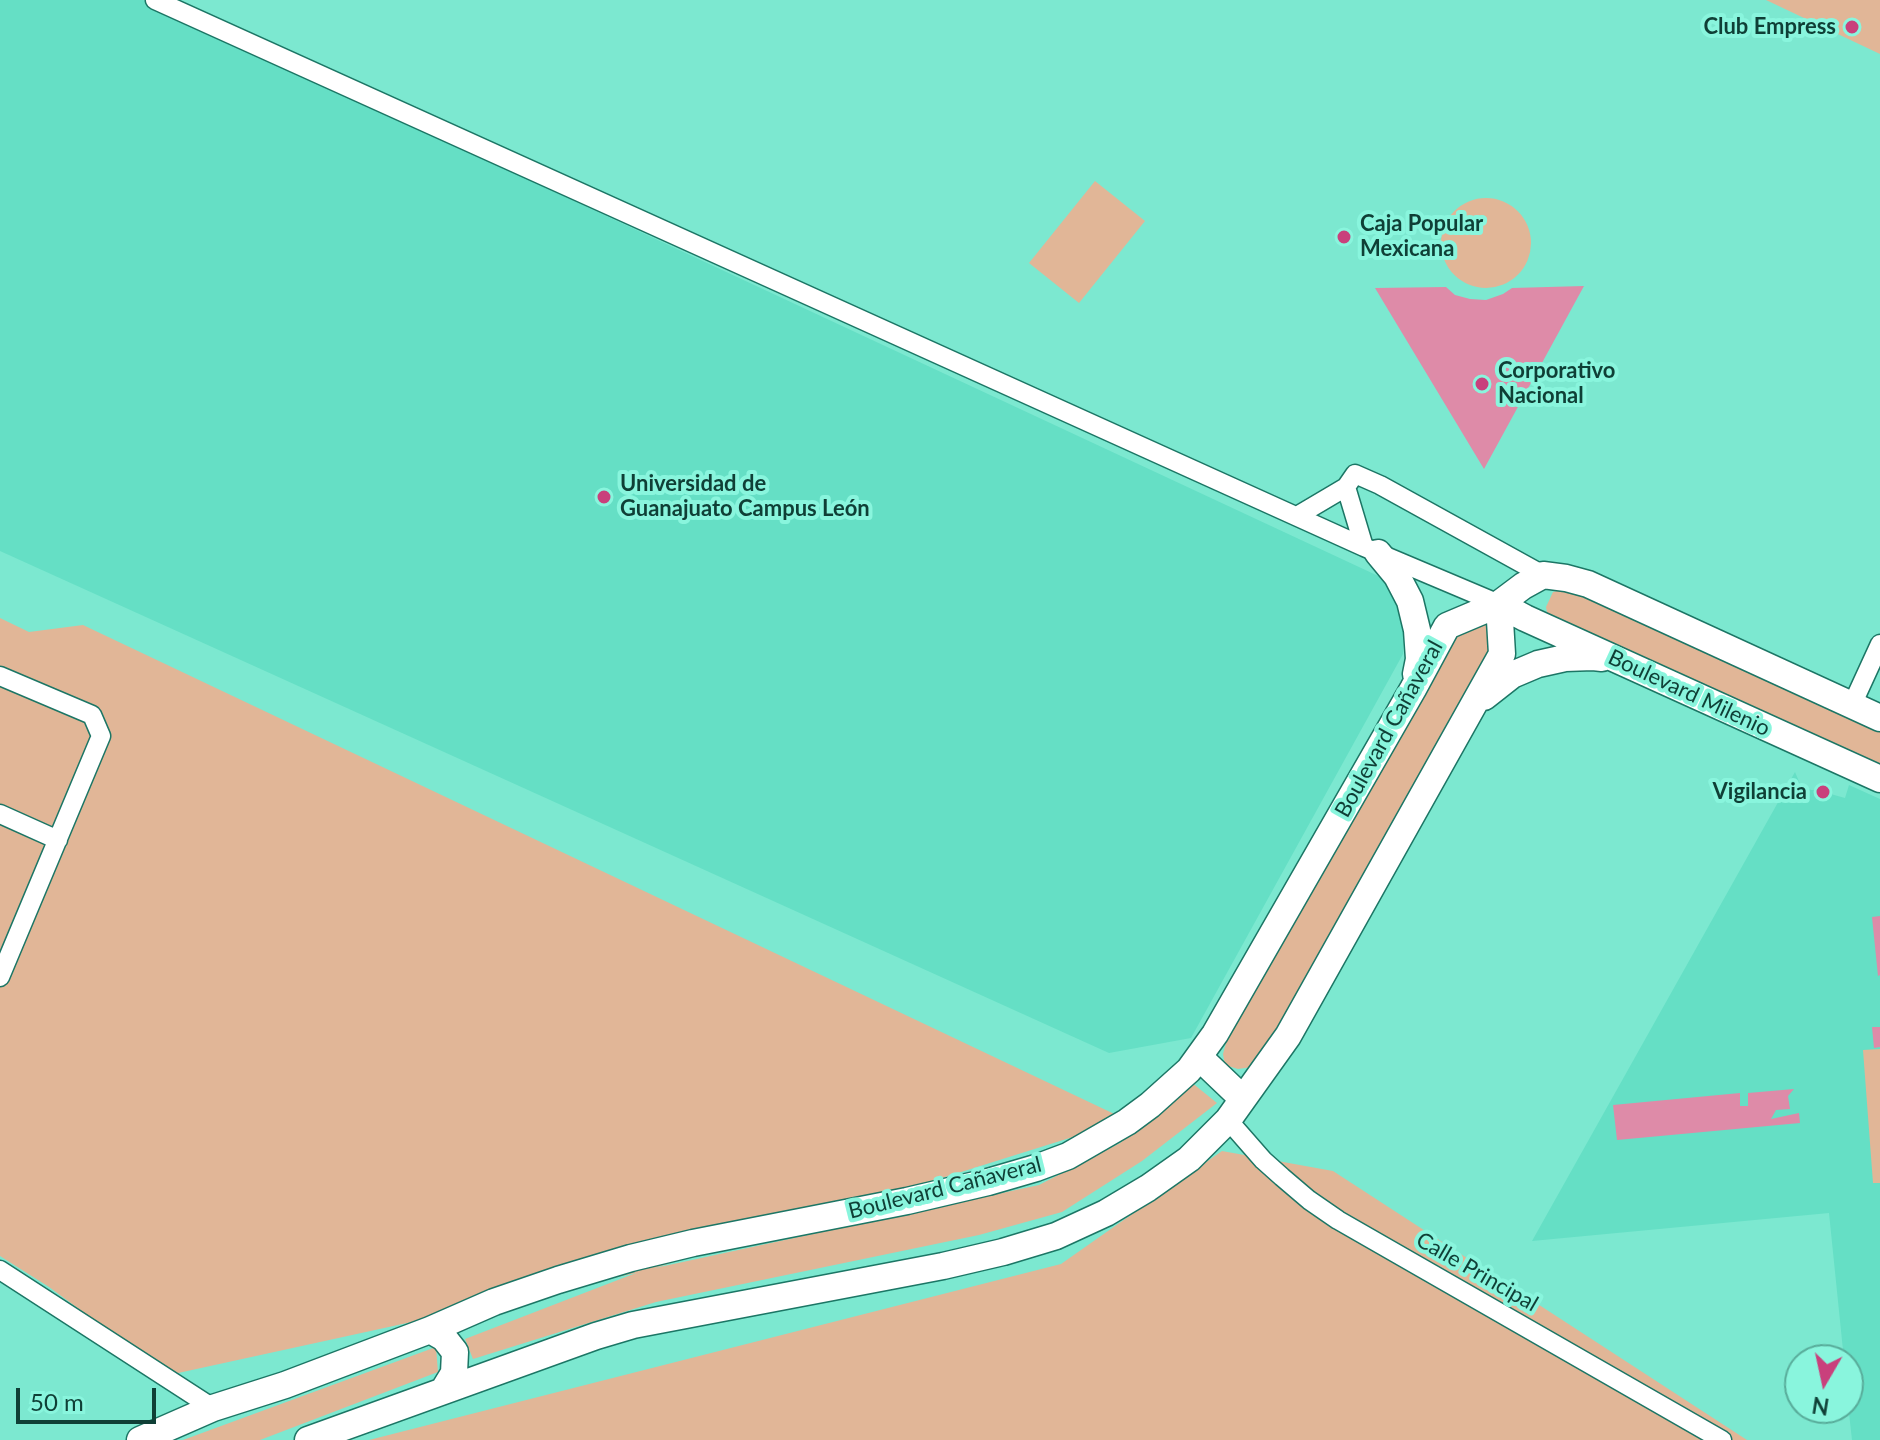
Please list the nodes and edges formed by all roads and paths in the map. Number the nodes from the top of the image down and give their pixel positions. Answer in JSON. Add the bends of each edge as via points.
{"nodes":[{"id":1,"x":155,"y":0,"type":"edge"},
{"id":2,"x":1346,"y":487,"type":"junction"},
{"id":3,"x":1297,"y":516,"type":"junction"},
{"id":4,"x":1371,"y":550,"type":"junction"},
{"id":5,"x":1543,"y":575,"type":"junction"},
{"id":6,"x":1499,"y":604,"type":"junction"},
{"id":7,"x":1880,"y":644,"type":"edge"},
{"id":8,"x":1620,"y":662,"type":"junction"},
{"id":9,"x":0,"y":676,"type":"edge"},
{"id":10,"x":1413,"y":689,"type":"junction"},
{"id":11,"x":1852,"y":705,"type":"junction"},
{"id":12,"x":1470,"y":711,"type":"junction"},
{"id":13,"x":1880,"y":718,"type":"edge"},
{"id":14,"x":1880,"y":779,"type":"edge"},
{"id":15,"x":0,"y":814,"type":"edge"},
{"id":16,"x":58,"y":840,"type":"junction"},
{"id":17,"x":6,"y":948,"type":"edge"},
{"id":18,"x":0,"y":977,"type":"edge"},
{"id":19,"x":1199,"y":1057,"type":"junction"},
{"id":20,"x":1236,"y":1109,"type":"junction"},
{"id":21,"x":0,"y":1270,"type":"edge"},
{"id":22,"x":430,"y":1330,"type":"junction"},
{"id":23,"x":443,"y":1391,"type":"junction"},
{"id":24,"x":213,"y":1408,"type":"junction"},
{"id":25,"x":140,"y":1440,"type":"edge"},
{"id":26,"x":308,"y":1440,"type":"edge"},
{"id":27,"x":1722,"y":1440,"type":"edge"}],
"edges":[{"from":1,"to":3,"type":"street"},
{"from":2,"to":3,"type":"street"},
{"from":2,"to":4,"type":"street"},
{"from":2,"to":5,"type":"street","via":[[1355,474],[1380,485]]},
{"from":3,"to":4,"type":"street"},
{"from":4,"to":6,"type":"street"},
{"from":4,"to":10,"type":"street","via":[[1397,576],[1410,601],[1419,659]]},
{"from":5,"to":6,"type":"street","name":"Boulevard Cañaveral"},
{"from":5,"to":11,"type":"street","via":[[1588,584]]},
{"from":6,"to":8,"type":"street","name":"Boulevard Milenio"},
{"from":6,"to":10,"type":"street","name":"Boulevard Cañaveral","via":[[1447,626]]},
{"from":6,"to":12,"type":"street","via":[[1502,654]]},
{"from":7,"to":11,"type":"street"},
{"from":8,"to":12,"type":"street","via":[[1593,657],[1538,664],[1512,675]]},
{"from":8,"to":14,"type":"street","name":"Boulevard Milenio"},
{"from":9,"to":16,"type":"street","via":[[92,715],[98,725],[101,736]]},
{"from":10,"to":19,"type":"street","name":"Boulevard Cañaveral"},
{"from":11,"to":13,"type":"street"},
{"from":12,"to":20,"type":"street","via":[[1288,1036]]},
{"from":15,"to":16,"type":"street"},
{"from":16,"to":17,"type":"street"},
{"from":17,"to":18,"type":"street"},
{"from":19,"to":20,"type":"street"},
{"from":19,"to":22,"type":"street","name":"Boulevard Cañaveral","via":[[1174,1085],[1127,1122],[1036,1168],[907,1201],[631,1258],[494,1302]]},
{"from":20,"to":23,"type":"street","via":[[1189,1159],[1148,1188],[1056,1236],[943,1266],[633,1325]]},
{"from":20,"to":27,"type":"street","name":"Calle Principal","via":[[1273,1169],[1338,1220]]},
{"from":21,"to":24,"type":"street"},
{"from":22,"to":23,"type":"street","via":[[455,1352],[454,1373]]},
{"from":22,"to":24,"type":"street","name":"Boulevard Cañaveral"},
{"from":23,"to":26,"type":"street"},
{"from":24,"to":25,"type":"street","name":"Boulevard Cañaveral"}]}
